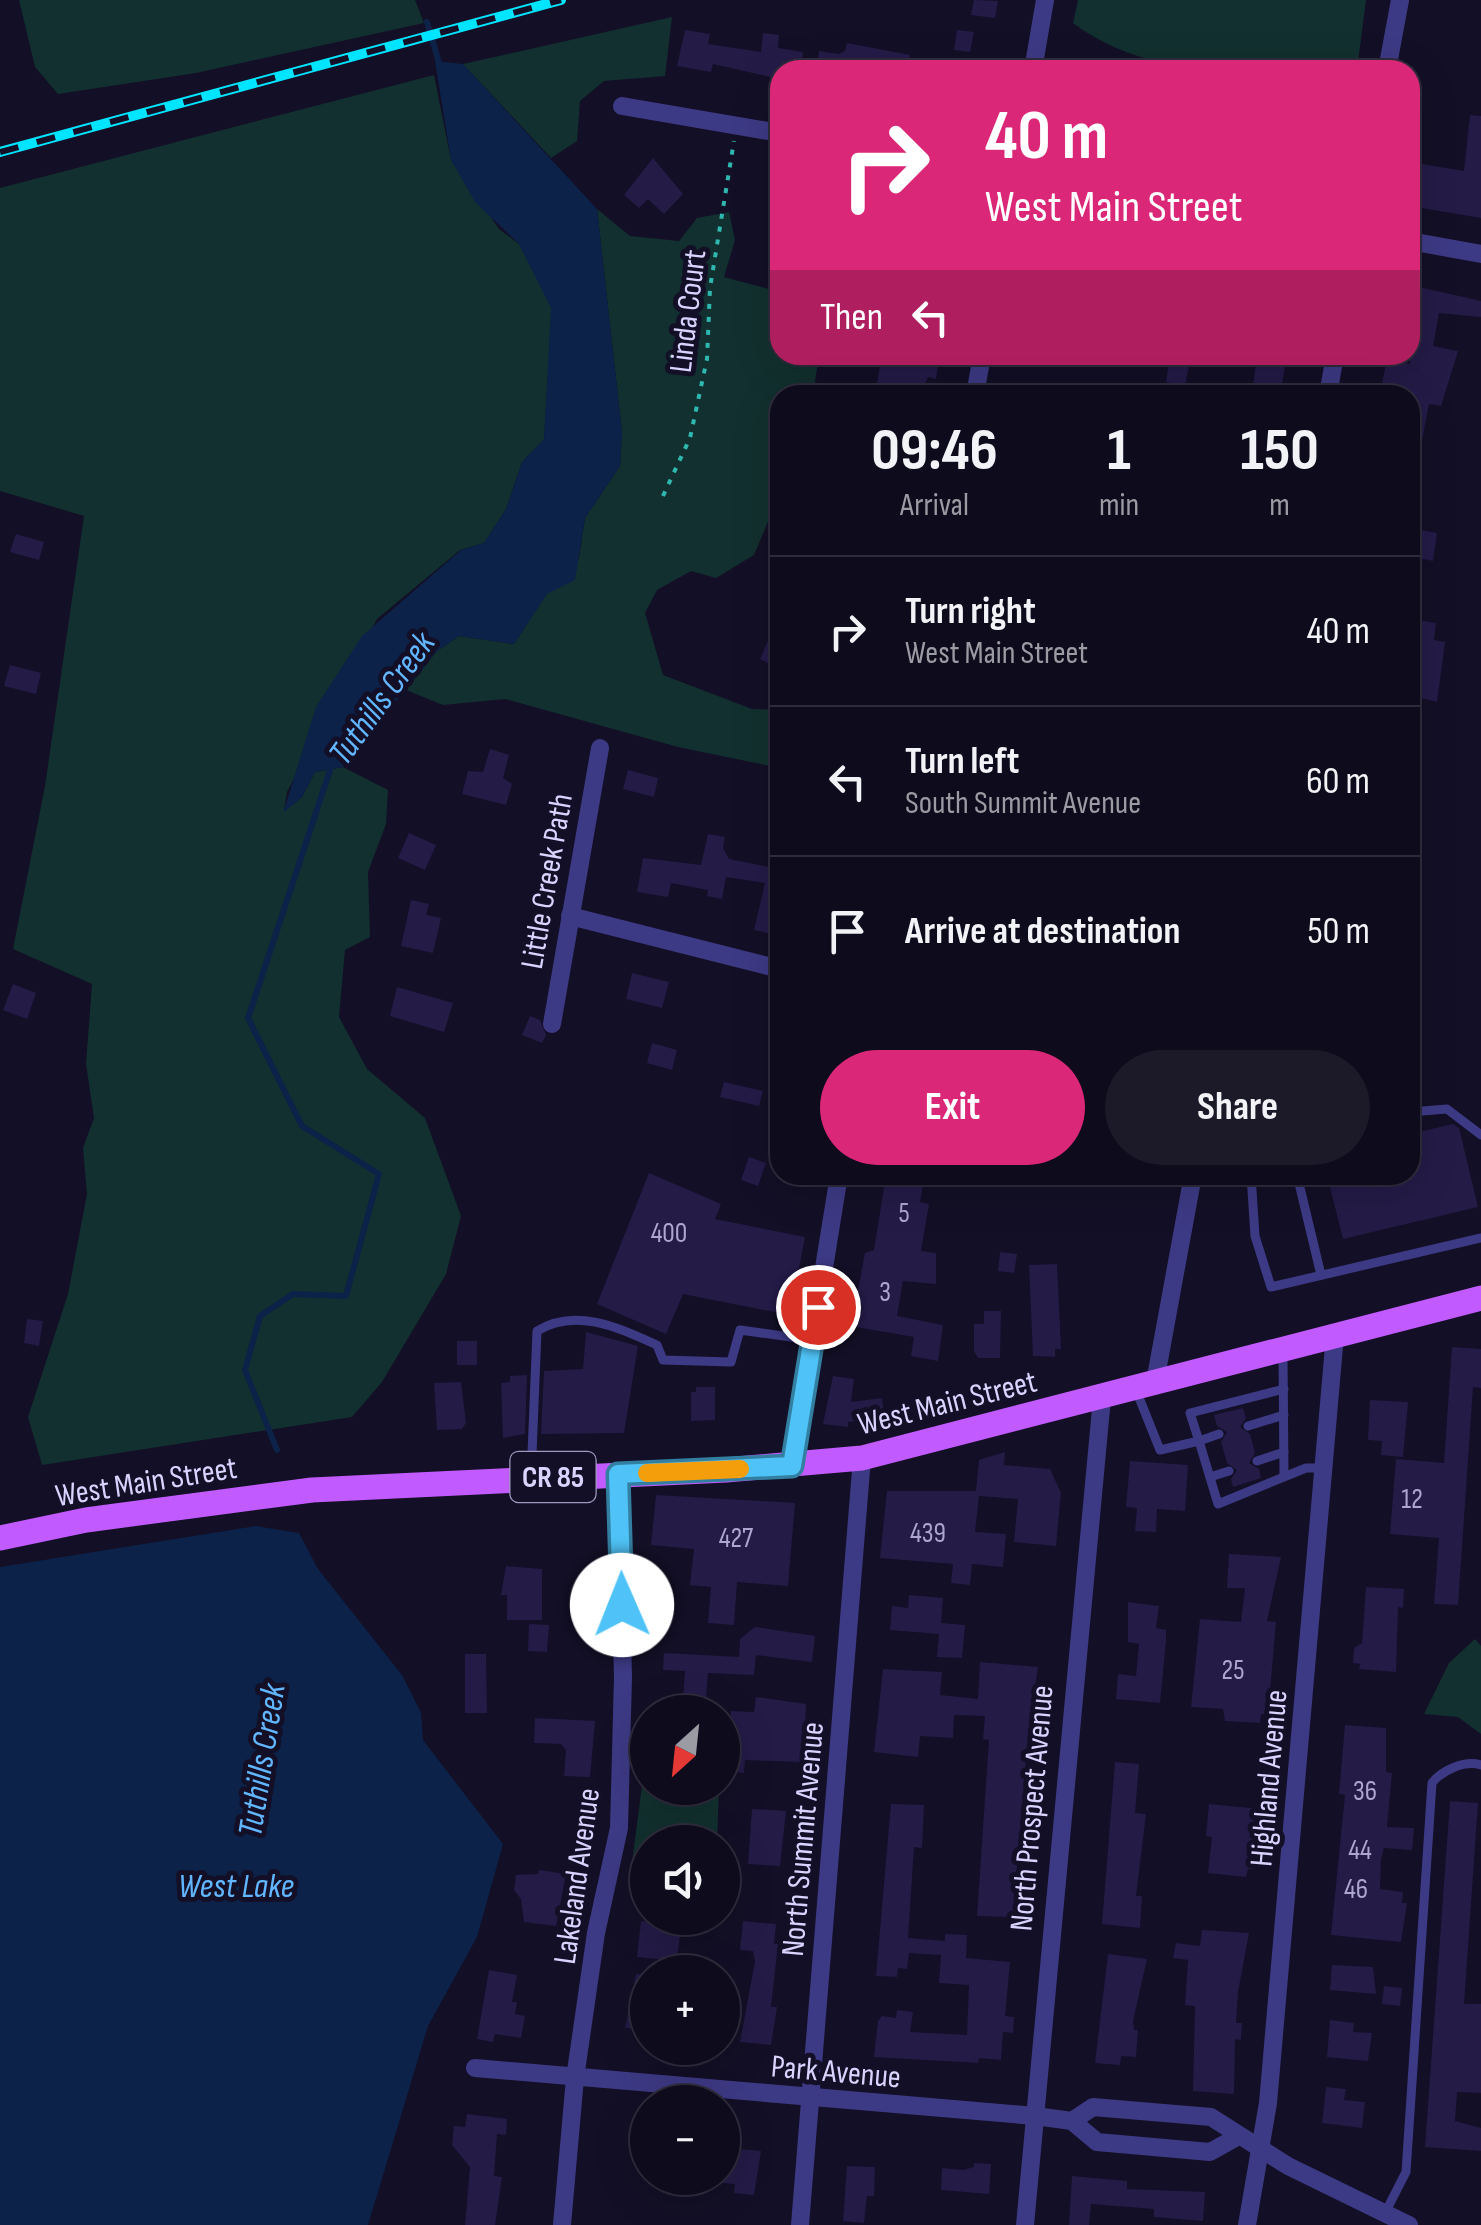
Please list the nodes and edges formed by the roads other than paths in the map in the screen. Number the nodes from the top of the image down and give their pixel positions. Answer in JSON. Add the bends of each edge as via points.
{"nodes":[{"id":1,"x":1045,"y":0,"type":"edge"},
{"id":2,"x":1400,"y":0,"type":"edge"},
{"id":3,"x":1035,"y":60,"type":"edge"},
{"id":4,"x":1389,"y":60,"type":"edge"},
{"id":5,"x":622,"y":106,"type":"dead end"},
{"id":6,"x":770,"y":131,"type":"edge"},
{"id":7,"x":1420,"y":244,"type":"edge"},
{"id":8,"x":1481,"y":254,"type":"edge"},
{"id":9,"x":600,"y":748,"type":"dead end"},
{"id":10,"x":570,"y":916,"type":"junction"},
{"id":11,"x":770,"y":966,"type":"edge"},
{"id":12,"x":552,"y":1024,"type":"dead end"},
{"id":13,"x":1420,"y":1111,"type":"edge"},
{"id":14,"x":1481,"y":1135,"type":"edge"},
{"id":15,"x":838,"y":1185,"type":"edge"},
{"id":16,"x":1191,"y":1185,"type":"edge"},
{"id":17,"x":1252,"y":1185,"type":"edge"},
{"id":18,"x":1299,"y":1185,"type":"edge"},
{"id":19,"x":1481,"y":1238,"type":"edge"},
{"id":20,"x":1321,"y":1275,"type":"junction"},
{"id":21,"x":1481,"y":1298,"type":"edge"},
{"id":22,"x":1336,"y":1334,"type":"junction"},
{"id":23,"x":812,"y":1340,"type":"junction"},
{"id":24,"x":1282,"y":1348,"type":"junction"},
{"id":25,"x":1145,"y":1385,"type":"junction"},
{"id":26,"x":1284,"y":1390,"type":"junction"},
{"id":27,"x":1102,"y":1398,"type":"junction"},
{"id":28,"x":1284,"y":1414,"type":"junction"},
{"id":29,"x":1248,"y":1426,"type":"dead end"},
{"id":30,"x":1219,"y":1434,"type":"dead end"},
{"id":31,"x":1199,"y":1441,"type":"junction"},
{"id":32,"x":1284,"y":1452,"type":"junction"},
{"id":33,"x":862,"y":1458,"type":"junction"},
{"id":34,"x":1257,"y":1462,"type":"dead end"},
{"id":35,"x":792,"y":1466,"type":"junction"},
{"id":36,"x":1324,"y":1468,"type":"junction"},
{"id":37,"x":1229,"y":1471,"type":"dead end"},
{"id":38,"x":618,"y":1474,"type":"junction"},
{"id":39,"x":1284,"y":1476,"type":"junction"},
{"id":40,"x":1210,"y":1477,"type":"junction"},
{"id":41,"x":531,"y":1478,"type":"junction"},
{"id":42,"x":0,"y":1538,"type":"edge"},
{"id":43,"x":1481,"y":1766,"type":"edge"},
{"id":44,"x":475,"y":2068,"type":"dead end"},
{"id":45,"x":575,"y":2078,"type":"junction"},
{"id":46,"x":810,"y":2099,"type":"junction"},
{"id":47,"x":1034,"y":2116,"type":"junction"},
{"id":48,"x":1072,"y":2121,"type":"junction"},
{"id":49,"x":1237,"y":2137,"type":"junction"},
{"id":50,"x":1259,"y":2149,"type":"junction"},
{"id":51,"x":1385,"y":2214,"type":"junction"},
{"id":52,"x":562,"y":2225,"type":"edge"},
{"id":53,"x":800,"y":2225,"type":"edge"},
{"id":54,"x":1025,"y":2225,"type":"edge"},
{"id":55,"x":1247,"y":2225,"type":"edge"},
{"id":56,"x":1409,"y":2225,"type":"edge"}],
"edges":[{"from":1,"to":3,"type":"street"},
{"from":2,"to":4,"type":"street"},
{"from":5,"to":6,"type":"street"},
{"from":7,"to":8,"type":"street"},
{"from":9,"to":10,"type":"street","name":"Little Creek Path"},
{"from":10,"to":11,"type":"street"},
{"from":10,"to":12,"type":"street","name":"Little Creek Path"},
{"from":13,"to":14,"type":"lane","via":[[1448,1108]]},
{"from":15,"to":23,"type":"street"},
{"from":16,"to":25,"type":"street"},
{"from":17,"to":20,"type":"lane","via":[[1255,1236],[1270,1286]]},
{"from":18,"to":20,"type":"lane"},
{"from":19,"to":20,"type":"lane"},
{"from":21,"to":22,"type":"main road","name":"West Main Street","number":"CR 85"},
{"from":22,"to":24,"type":"main road","name":"West Main Street","number":"CR 85"},
{"from":22,"to":36,"type":"street","name":"Highland Avenue"},
{"from":23,"to":35,"type":"street"},
{"from":23,"to":41,"type":"lane","via":[[740,1330],[732,1362],[663,1360],[657,1344],[606,1323],[555,1319],[536,1330]]},
{"from":24,"to":25,"type":"main road","name":"West Main Street","number":"CR 85"},
{"from":24,"to":26,"type":"lane"},
{"from":25,"to":27,"type":"main road","name":"West Main Street","number":"CR 85"},
{"from":25,"to":31,"type":"lane","via":[[1160,1450]]},
{"from":26,"to":28,"type":"lane"},
{"from":26,"to":31,"type":"lane","via":[[1190,1413]]},
{"from":27,"to":33,"type":"main road","name":"West Main Street","number":"CR 85"},
{"from":27,"to":47,"type":"street","name":"North Prospect Avenue"},
{"from":28,"to":29,"type":"lane"},
{"from":28,"to":32,"type":"lane"},
{"from":30,"to":31,"type":"lane"},
{"from":31,"to":40,"type":"lane"},
{"from":32,"to":34,"type":"lane"},
{"from":32,"to":39,"type":"lane"},
{"from":33,"to":35,"type":"main road","name":"West Main Street","number":"CR 85"},
{"from":33,"to":46,"type":"street","name":"North Summit Avenue"},
{"from":35,"to":38,"type":"main road","name":"West Main Street","number":"CR 85"},
{"from":36,"to":39,"type":"lane"},
{"from":36,"to":50,"type":"street","name":"Highland Avenue"},
{"from":37,"to":40,"type":"lane"},
{"from":38,"to":41,"type":"main road","name":"West Main Street","number":"CR 85"},
{"from":38,"to":45,"type":"street","name":"Lakeland Avenue","via":[[619,1828]]},
{"from":39,"to":40,"type":"lane","via":[[1218,1504]]},
{"from":41,"to":42,"type":"main road","name":"West Main Street","number":"CR 85","via":[[312,1490]]},
{"from":43,"to":51,"type":"lane","via":[[1472,1762],[1438,1774],[1432,1783],[1406,2172]]},
{"from":44,"to":45,"type":"street","name":"Park Avenue"},
{"from":45,"to":46,"type":"street","name":"Park Avenue"},
{"from":45,"to":52,"type":"street","name":"Lakeland Avenue"},
{"from":46,"to":47,"type":"street","name":"Park Avenue"},
{"from":46,"to":53,"type":"street","name":"North Summit Avenue"},
{"from":47,"to":48,"type":"street","name":"Park Avenue"},
{"from":47,"to":54,"type":"street","name":"North Prospect Avenue"},
{"from":48,"to":49,"type":"street","name":"Park Avenue","via":[[1098,2142],[1210,2152]]},
{"from":48,"to":49,"type":"street","name":"Park Avenue","via":[[1093,2107],[1211,2116]]},
{"from":49,"to":50,"type":"street","name":"Park Avenue"},
{"from":50,"to":51,"type":"street","name":"Park Avenue"},
{"from":50,"to":55,"type":"street","name":"Highland Avenue"},
{"from":51,"to":56,"type":"street","name":"Park Avenue"}]}
